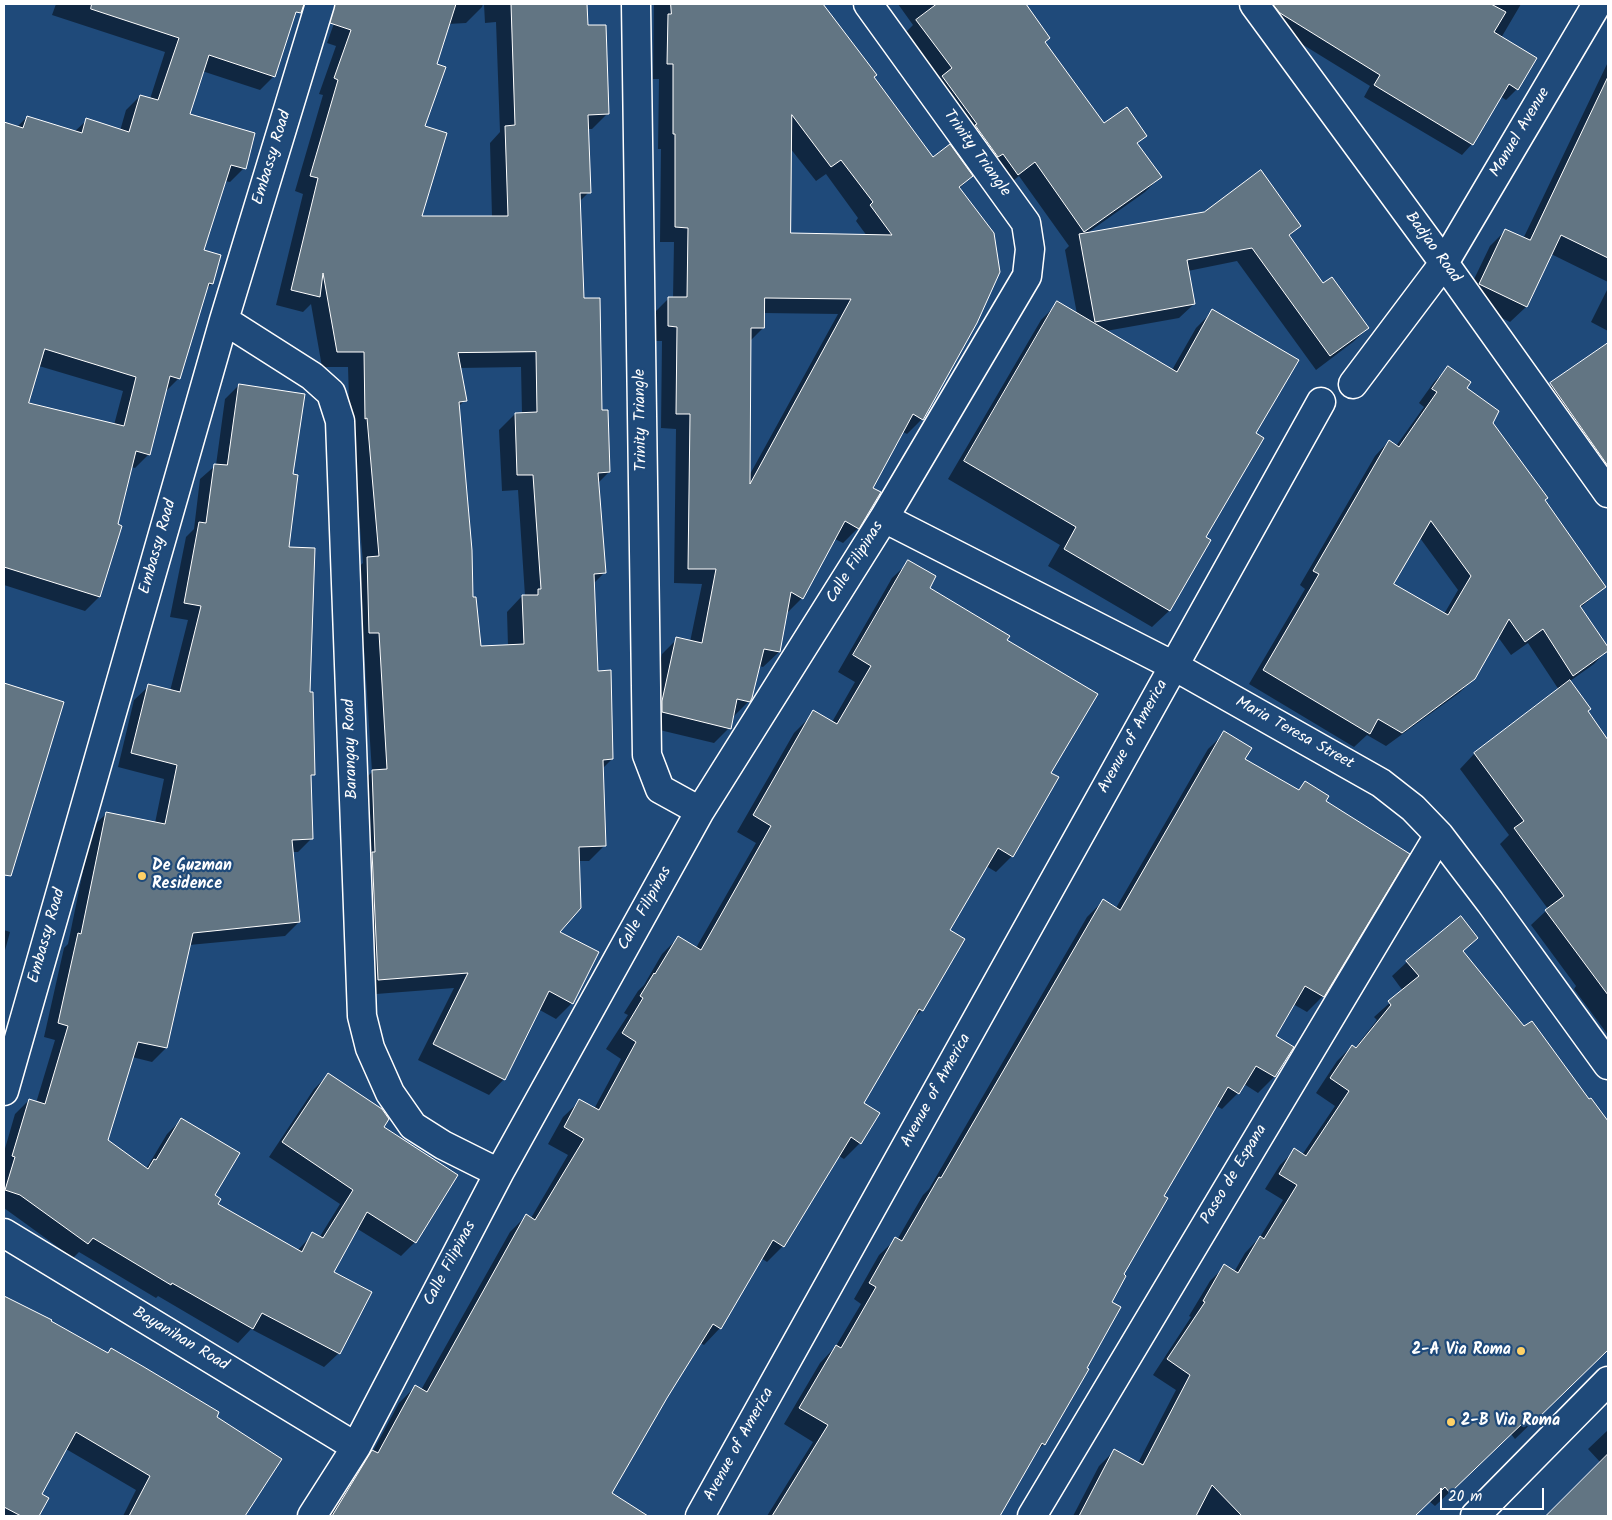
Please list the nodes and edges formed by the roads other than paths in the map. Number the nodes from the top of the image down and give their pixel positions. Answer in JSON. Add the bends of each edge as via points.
{"nodes":[{"id":1,"x":320,"y":4,"type":"edge"},
{"id":2,"x":636,"y":4,"type":"edge"},
{"id":3,"x":868,"y":4,"type":"edge"},
{"id":4,"x":1254,"y":4,"type":"edge"},
{"id":5,"x":1597,"y":4,"type":"edge"},
{"id":6,"x":1444,"y":263,"type":"junction"},
{"id":7,"x":1003,"y":315,"type":"joint"},
{"id":8,"x":224,"y":320,"type":"junction"},
{"id":9,"x":1353,"y":384,"type":"dead end"},
{"id":10,"x":1321,"y":402,"type":"dead end"},
{"id":11,"x":1608,"y":494,"type":"edge"},
{"id":12,"x":884,"y":518,"type":"junction"},
{"id":13,"x":1174,"y":666,"type":"junction"},
{"id":14,"x":700,"y":811,"type":"junction"},
{"id":15,"x":1439,"y":835,"type":"junction"},
{"id":16,"x":1608,"y":1065,"type":"edge"},
{"id":17,"x":4,"y":1091,"type":"edge"},
{"id":18,"x":499,"y":1173,"type":"junction"},
{"id":19,"x":4,"y":1232,"type":"edge"},
{"id":20,"x":1608,"y":1381,"type":"edge"},
{"id":21,"x":356,"y":1447,"type":"junction"},
{"id":22,"x":312,"y":1516,"type":"edge"},
{"id":23,"x":700,"y":1516,"type":"edge"},
{"id":24,"x":1032,"y":1516,"type":"edge"},
{"id":25,"x":1475,"y":1516,"type":"edge"}],
"edges":[{"from":1,"to":8,"type":"street","name":"Embassy Road"},
{"from":2,"to":14,"type":"street","name":"Trinity Triangle","via":[[647,756],[660,789]]},
{"from":3,"to":7,"type":"street","name":"Trinity Triangle","via":[[1026,223],[1030,250],[1027,276]]},
{"from":4,"to":6,"type":"street","name":"Badjao Road"},
{"from":5,"to":6,"type":"street","name":"Manuel Avenue"},
{"from":6,"to":9,"type":"street","name":"Manuel Avenue"},
{"from":6,"to":11,"type":"street","name":"Badjao Road"},
{"from":7,"to":12,"type":"street","name":"Calle Filipinas"},
{"from":8,"to":17,"type":"street","name":"Embassy Road"},
{"from":8,"to":18,"type":"street","name":"Barangay Road","via":[[312,376],[330,392],[340,421],[362,1016],[370,1048],[390,1092],[413,1126]]},
{"from":10,"to":13,"type":"street","name":"Avenue of America"},
{"from":12,"to":13,"type":"street","name":"Maria Teresa Street"},
{"from":12,"to":14,"type":"street","name":"Calle Filipinas"},
{"from":13,"to":15,"type":"street","name":"Maria Teresa Street","via":[[1381,782]]},
{"from":13,"to":23,"type":"street","name":"Avenue of America"},
{"from":14,"to":18,"type":"street","name":"Calle Filipinas"},
{"from":15,"to":16,"type":"street","name":"Maria Teresa Street"},
{"from":15,"to":24,"type":"street","name":"Paseo de Espana"},
{"from":18,"to":21,"type":"street","name":"Calle Filipinas"},
{"from":19,"to":21,"type":"street","name":"Bayanihan Road"},
{"from":20,"to":25,"type":"street"},
{"from":21,"to":22,"type":"street","name":"Calle Filipinas"}]}
